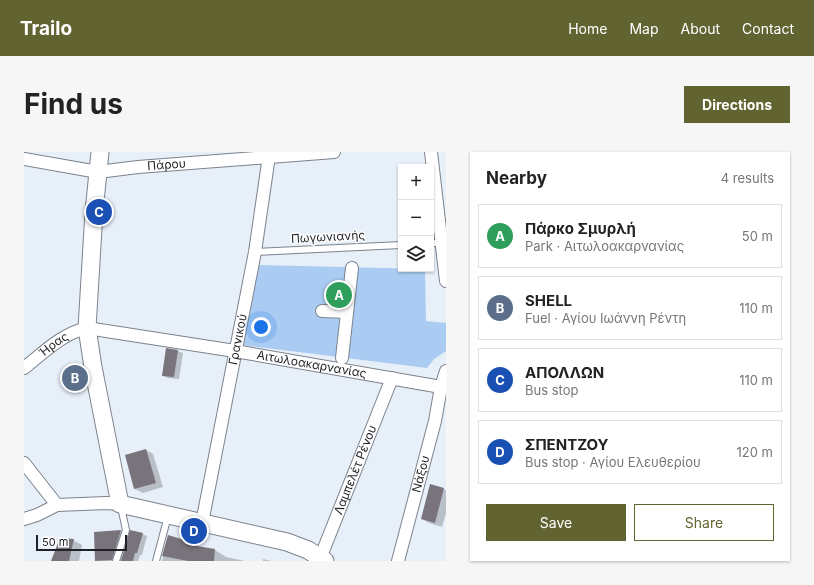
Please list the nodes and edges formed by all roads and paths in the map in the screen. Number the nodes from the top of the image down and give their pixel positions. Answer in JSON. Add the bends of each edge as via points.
{"nodes":[{"id":1,"x":100,"y":152,"type":"edge"},
{"id":2,"x":334,"y":152,"type":"edge"},
{"id":3,"x":431,"y":152,"type":"edge"},
{"id":4,"x":269,"y":156,"type":"junction"},
{"id":5,"x":24,"y":159,"type":"edge"},
{"id":6,"x":98,"y":172,"type":"junction"},
{"id":7,"x":436,"y":243,"type":"edge"},
{"id":8,"x":398,"y":245,"type":"edge"},
{"id":9,"x":255,"y":252,"type":"junction"},
{"id":10,"x":352,"y":268,"type":"dead end"},
{"id":11,"x":446,"y":281,"type":"edge"},
{"id":12,"x":322,"y":312,"type":"dead end"},
{"id":13,"x":347,"y":312,"type":"junction"},
{"id":14,"x":87,"y":328,"type":"junction"},
{"id":15,"x":235,"y":351,"type":"junction"},
{"id":16,"x":342,"y":358,"type":"dead end"},
{"id":17,"x":24,"y":368,"type":"edge"},
{"id":18,"x":446,"y":371,"type":"edge"},
{"id":19,"x":392,"y":378,"type":"junction"},
{"id":20,"x":443,"y":390,"type":"edge"},
{"id":21,"x":24,"y":463,"type":"edge"},
{"id":22,"x":120,"y":504,"type":"junction"},
{"id":23,"x":57,"y":505,"type":"junction"},
{"id":24,"x":169,"y":515,"type":"junction"},
{"id":25,"x":24,"y":519,"type":"edge"},
{"id":26,"x":202,"y":523,"type":"junction"},
{"id":27,"x":322,"y":560,"type":"edge"},
{"id":28,"x":116,"y":561,"type":"edge"},
{"id":29,"x":156,"y":561,"type":"edge"},
{"id":30,"x":398,"y":561,"type":"edge"}],
"edges":[{"from":1,"to":6,"type":"street"},
{"from":2,"to":4,"type":"street","name":"Πάρου"},
{"from":3,"to":7,"type":"street"},
{"from":4,"to":6,"type":"street","name":"Πάρου"},
{"from":4,"to":9,"type":"street","name":"Γρανικού"},
{"from":5,"to":6,"type":"street","name":"Πάρου"},
{"from":6,"to":14,"type":"street"},
{"from":7,"to":11,"type":"street"},
{"from":8,"to":9,"type":"lane","name":"Πωγωνιανής"},
{"from":9,"to":15,"type":"street","name":"Γρανικού"},
{"from":10,"to":13,"type":"street"},
{"from":12,"to":13,"type":"street"},
{"from":13,"to":16,"type":"street"},
{"from":14,"to":15,"type":"street","name":"Αιτωλοακαρνανίας"},
{"from":14,"to":17,"type":"street","name":"Ήρας","via":[[67,336]]},
{"from":14,"to":22,"type":"street","via":[[95,398]]},
{"from":15,"to":19,"type":"street","name":"Αιτωλοακαρνανίας"},
{"from":15,"to":26,"type":"street","name":"Γρανικού"},
{"from":18,"to":20,"type":"street","name":"Νάξου"},
{"from":19,"to":20,"type":"street","name":"Αιτωλοακαρνανίας"},
{"from":19,"to":27,"type":"street","name":"Λαμπελέτ Ρένου"},
{"from":20,"to":30,"type":"street","name":"Νάξου"},
{"from":21,"to":23,"type":"street"},
{"from":22,"to":23,"type":"street"},
{"from":22,"to":24,"type":"street"},
{"from":22,"to":28,"type":"lane","via":[[126,530]]},
{"from":23,"to":25,"type":"street"},
{"from":24,"to":26,"type":"street"},
{"from":24,"to":29,"type":"lane"},
{"from":26,"to":27,"type":"street","via":[[287,542],[308,550]]}]}
